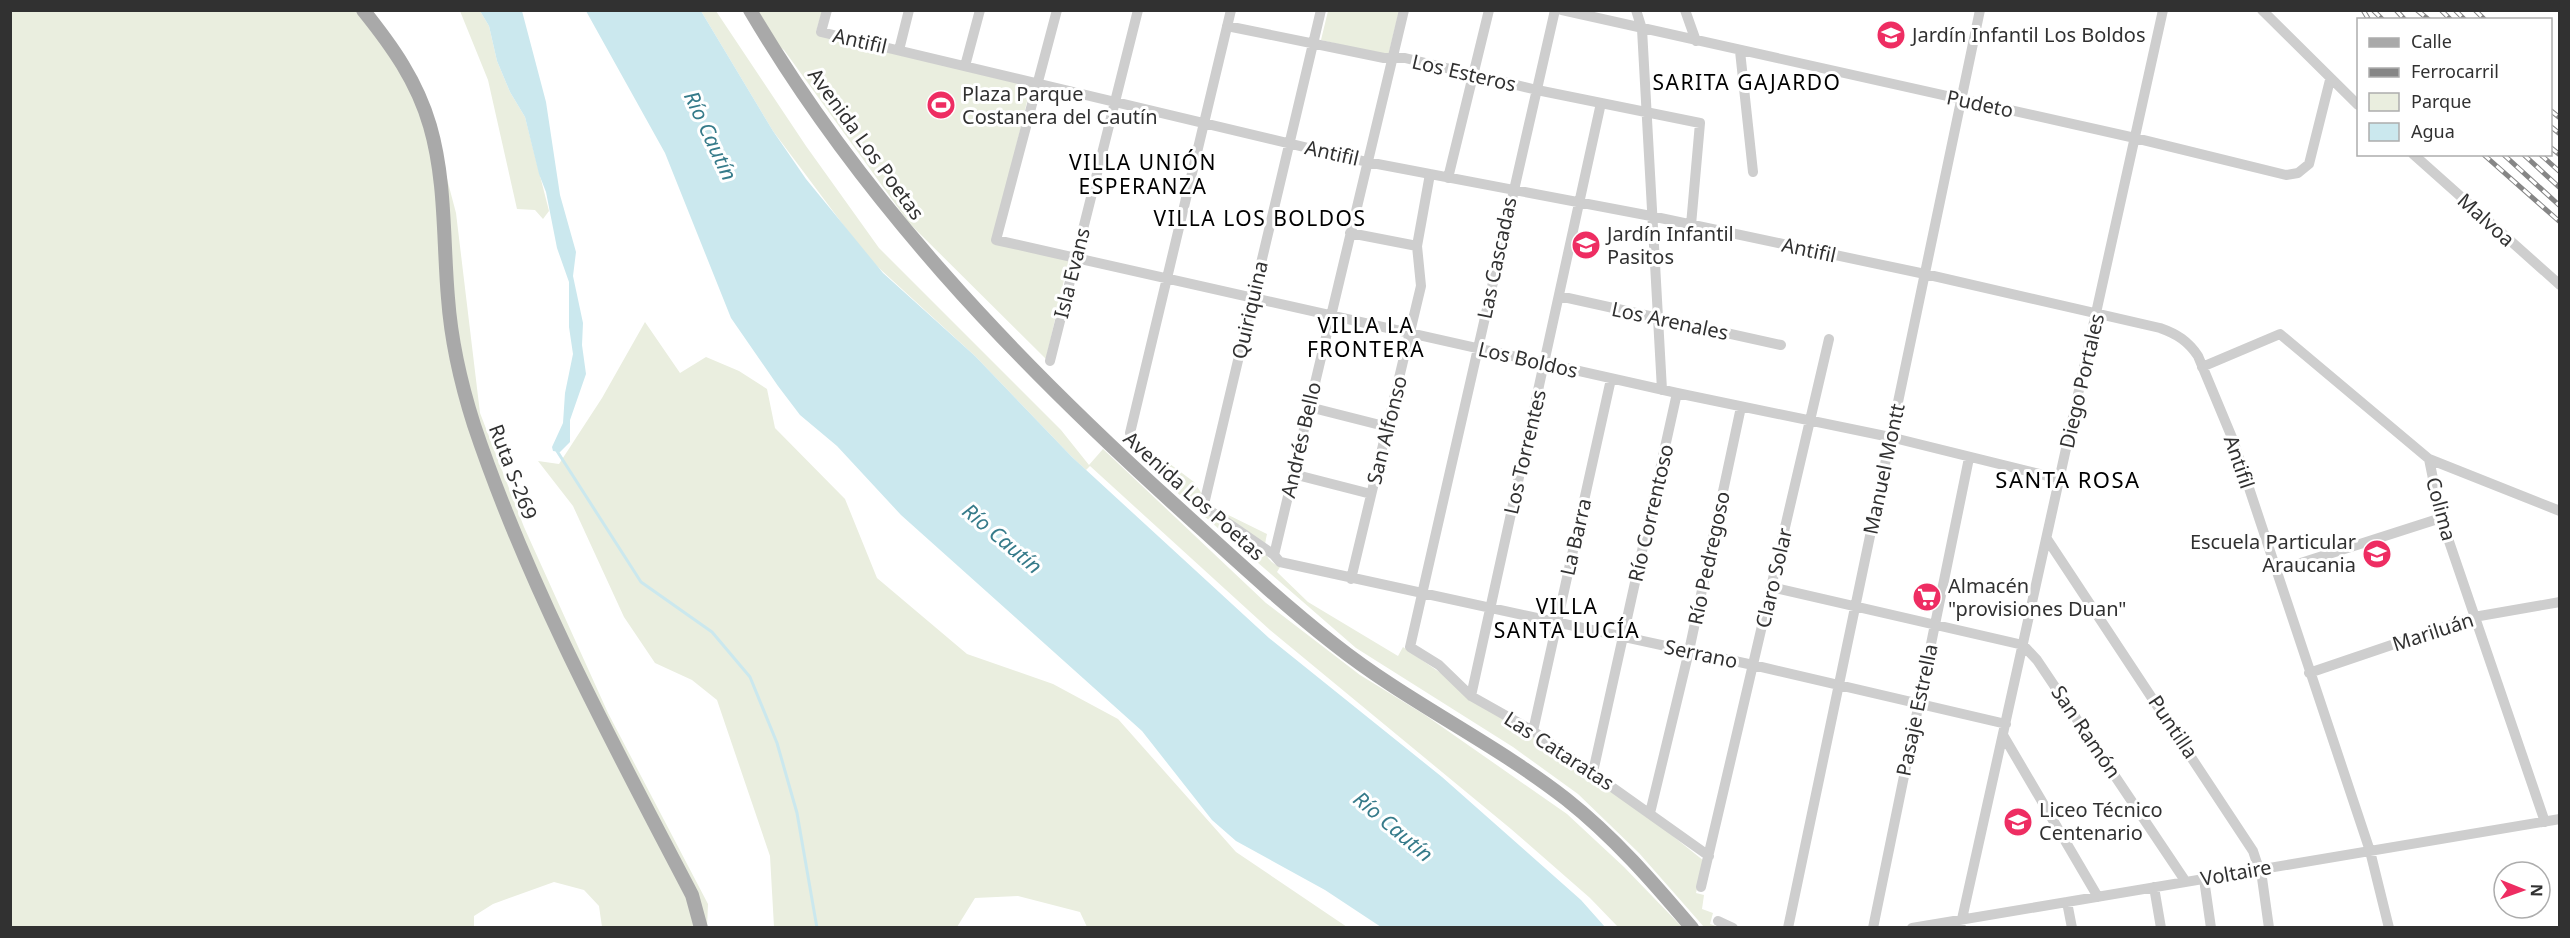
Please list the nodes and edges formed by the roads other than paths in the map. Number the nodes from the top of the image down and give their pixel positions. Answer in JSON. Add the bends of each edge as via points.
{"nodes":[{"id":1,"x":363,"y":10,"type":"edge"},
{"id":2,"x":750,"y":10,"type":"edge"},
{"id":3,"x":827,"y":10,"type":"edge"},
{"id":4,"x":909,"y":10,"type":"edge"},
{"id":5,"x":980,"y":10,"type":"edge"},
{"id":6,"x":1057,"y":10,"type":"edge"},
{"id":7,"x":1138,"y":10,"type":"edge"},
{"id":8,"x":1231,"y":10,"type":"edge"},
{"id":9,"x":1321,"y":10,"type":"edge"},
{"id":10,"x":1404,"y":10,"type":"edge"},
{"id":11,"x":1489,"y":10,"type":"edge"},
{"id":12,"x":1555,"y":10,"type":"edge"},
{"id":13,"x":1562,"y":10,"type":"edge"},
{"id":14,"x":1636,"y":10,"type":"edge"},
{"id":15,"x":1685,"y":10,"type":"edge"},
{"id":16,"x":1980,"y":10,"type":"edge"},
{"id":17,"x":2163,"y":10,"type":"edge"},
{"id":18,"x":2262,"y":10,"type":"edge"},
{"id":19,"x":1227,"y":26,"type":"junction"},
{"id":20,"x":1642,"y":29,"type":"junction"},
{"id":21,"x":1696,"y":41,"type":"junction"},
{"id":22,"x":1313,"y":44,"type":"junction"},
{"id":23,"x":898,"y":50,"type":"junction"},
{"id":24,"x":1740,"y":51,"type":"junction"},
{"id":25,"x":1393,"y":58,"type":"junction"},
{"id":26,"x":965,"y":66,"type":"junction"},
{"id":27,"x":1473,"y":75,"type":"junction"},
{"id":28,"x":2330,"y":80,"type":"junction"},
{"id":29,"x":1038,"y":83,"type":"junction"},
{"id":30,"x":1537,"y":90,"type":"junction"},
{"id":31,"x":1962,"y":100,"type":"junction"},
{"id":32,"x":1115,"y":102,"type":"junction"},
{"id":33,"x":1600,"y":103,"type":"junction"},
{"id":34,"x":2357,"y":104,"type":"edge"},
{"id":35,"x":1646,"y":113,"type":"junction"},
{"id":36,"x":1204,"y":123,"type":"junction"},
{"id":37,"x":2135,"y":138,"type":"junction"},
{"id":38,"x":1289,"y":143,"type":"junction"},
{"id":39,"x":2416,"y":156,"type":"edge"},
{"id":40,"x":1367,"y":162,"type":"junction"},
{"id":41,"x":1753,"y":172,"type":"dead end"},
{"id":42,"x":1430,"y":174,"type":"junction"},
{"id":43,"x":1448,"y":178,"type":"junction"},
{"id":44,"x":1512,"y":191,"type":"junction"},
{"id":45,"x":1579,"y":204,"type":"junction"},
{"id":46,"x":1651,"y":216,"type":"junction"},
{"id":47,"x":1691,"y":225,"type":"junction"},
{"id":48,"x":1350,"y":232,"type":"junction"},
{"id":49,"x":1417,"y":246,"type":"junction"},
{"id":50,"x":1076,"y":258,"type":"junction"},
{"id":51,"x":1925,"y":274,"type":"junction"},
{"id":52,"x":1167,"y":279,"type":"junction"},
{"id":53,"x":2559,"y":285,"type":"edge"},
{"id":54,"x":1559,"y":296,"type":"junction"},
{"id":55,"x":1253,"y":298,"type":"junction"},
{"id":56,"x":2098,"y":314,"type":"junction"},
{"id":57,"x":1330,"y":315,"type":"junction"},
{"id":58,"x":1657,"y":318,"type":"junction"},
{"id":59,"x":1411,"y":333,"type":"junction"},
{"id":60,"x":1829,"y":339,"type":"dead end"},
{"id":61,"x":1781,"y":345,"type":"dead end"},
{"id":62,"x":1478,"y":348,"type":"junction"},
{"id":63,"x":1050,"y":361,"type":"dead end"},
{"id":64,"x":1544,"y":363,"type":"junction"},
{"id":65,"x":2202,"y":367,"type":"junction"},
{"id":66,"x":1611,"y":379,"type":"junction"},
{"id":67,"x":1662,"y":390,"type":"junction"},
{"id":68,"x":1677,"y":393,"type":"junction"},
{"id":69,"x":1309,"y":407,"type":"junction"},
{"id":70,"x":1741,"y":407,"type":"junction"},
{"id":71,"x":1811,"y":421,"type":"junction"},
{"id":72,"x":1388,"y":427,"type":"junction"},
{"id":73,"x":1130,"y":433,"type":"dead end"},
{"id":74,"x":1890,"y":437,"type":"junction"},
{"id":75,"x":1969,"y":458,"type":"junction"},
{"id":76,"x":2428,"y":459,"type":"junction"},
{"id":77,"x":1293,"y":474,"type":"junction"},
{"id":78,"x":2060,"y":479,"type":"junction"},
{"id":79,"x":1371,"y":494,"type":"junction"},
{"id":80,"x":1204,"y":504,"type":"joint"},
{"id":81,"x":2559,"y":511,"type":"edge"},
{"id":82,"x":2441,"y":518,"type":"junction"},
{"id":83,"x":2047,"y":539,"type":"junction"},
{"id":84,"x":1274,"y":555,"type":"junction"},
{"id":85,"x":2276,"y":571,"type":"junction"},
{"id":86,"x":1351,"y":579,"type":"junction"},
{"id":87,"x":1771,"y":587,"type":"junction"},
{"id":88,"x":1420,"y":594,"type":"junction"},
{"id":89,"x":2559,"y":602,"type":"edge"},
{"id":90,"x":1855,"y":605,"type":"junction"},
{"id":91,"x":1490,"y":609,"type":"junction"},
{"id":92,"x":2474,"y":617,"type":"junction"},
{"id":93,"x":1935,"y":622,"type":"junction"},
{"id":94,"x":1557,"y":623,"type":"junction"},
{"id":95,"x":1623,"y":637,"type":"junction"},
{"id":96,"x":2023,"y":645,"type":"junction"},
{"id":97,"x":1410,"y":647,"type":"joint"},
{"id":98,"x":1689,"y":651,"type":"junction"},
{"id":99,"x":1753,"y":665,"type":"junction"},
{"id":100,"x":2309,"y":673,"type":"junction"},
{"id":101,"x":1838,"y":687,"type":"junction"},
{"id":102,"x":1471,"y":696,"type":"junction"},
{"id":103,"x":1918,"y":704,"type":"junction"},
{"id":104,"x":2004,"y":729,"type":"junction"},
{"id":105,"x":1533,"y":731,"type":"junction"},
{"id":106,"x":1593,"y":772,"type":"junction"},
{"id":107,"x":1650,"y":813,"type":"junction"},
{"id":108,"x":2559,"y":819,"type":"edge"},
{"id":109,"x":2545,"y":822,"type":"junction"},
{"id":110,"x":2370,"y":851,"type":"junction"},
{"id":111,"x":1709,"y":856,"type":"junction"},
{"id":112,"x":2260,"y":869,"type":"junction"},
{"id":113,"x":2204,"y":879,"type":"junction"},
{"id":114,"x":2186,"y":882,"type":"junction"},
{"id":115,"x":1701,"y":887,"type":"dead end"},
{"id":116,"x":2154,"y":887,"type":"junction"},
{"id":117,"x":2098,"y":897,"type":"junction"},
{"id":118,"x":2067,"y":902,"type":"junction"},
{"id":119,"x":1718,"y":921,"type":"dead end"},
{"id":120,"x":1961,"y":923,"type":"edge"},
{"id":121,"x":701,"y":927,"type":"edge"},
{"id":122,"x":1692,"y":927,"type":"edge"},
{"id":123,"x":1733,"y":927,"type":"edge"},
{"id":124,"x":1788,"y":927,"type":"edge"},
{"id":125,"x":1873,"y":927,"type":"edge"},
{"id":126,"x":1912,"y":927,"type":"edge"},
{"id":127,"x":2072,"y":927,"type":"edge"},
{"id":128,"x":2161,"y":927,"type":"edge"},
{"id":129,"x":2211,"y":927,"type":"edge"},
{"id":130,"x":2269,"y":927,"type":"edge"},
{"id":131,"x":2389,"y":927,"type":"edge"}],
"edges":[{"from":1,"to":121,"type":"main road","name":"Ruta S-269","via":[[400,58],[430,126],[438,169],[452,331],[465,393],[489,465],[554,622],[692,896]]},
{"from":2,"to":122,"type":"main road","name":"Avenida Los Poetas","via":[[770,45],[899,225],[959,293],[1103,439],[1336,646],[1566,799],[1620,847]]},
{"from":3,"to":23,"type":"street","name":"Antifil","via":[[821,32]]},
{"from":4,"to":23,"type":"street"},
{"from":5,"to":26,"type":"street"},
{"from":6,"to":29,"type":"street"},
{"from":7,"to":32,"type":"street","name":"Isla Evans"},
{"from":8,"to":19,"type":"street"},
{"from":9,"to":22,"type":"street","name":"Quiriquina"},
{"from":10,"to":25,"type":"street","name":"Andrés Bello"},
{"from":11,"to":27,"type":"street"},
{"from":12,"to":30,"type":"street","name":"Las Cascadas"},
{"from":13,"to":20,"type":"street","name":"Pudeto"},
{"from":14,"to":20,"type":"street"},
{"from":15,"to":21,"type":"street"},
{"from":16,"to":31,"type":"street","name":"Manuel Montt"},
{"from":17,"to":37,"type":"street","name":"Diego Portales"},
{"from":18,"to":28,"type":"street"},
{"from":19,"to":22,"type":"street","name":"Los Esteros"},
{"from":19,"to":36,"type":"street"},
{"from":20,"to":21,"type":"street","name":"Pudeto"},
{"from":20,"to":35,"type":"street"},
{"from":21,"to":24,"type":"street","name":"Pudeto"},
{"from":22,"to":25,"type":"street","name":"Los Esteros"},
{"from":22,"to":38,"type":"street","name":"Quiriquina"},
{"from":23,"to":26,"type":"street","name":"Antifil"},
{"from":24,"to":31,"type":"street","name":"Pudeto"},
{"from":24,"to":41,"type":"street"},
{"from":25,"to":27,"type":"street","name":"Los Esteros"},
{"from":25,"to":40,"type":"street","name":"Andrés Bello"},
{"from":26,"to":29,"type":"street","name":"Antifil"},
{"from":27,"to":30,"type":"street","name":"Los Esteros"},
{"from":27,"to":43,"type":"street"},
{"from":28,"to":34,"type":"street"},
{"from":28,"to":37,"type":"street","name":"Pudeto","via":[[2309,164],[2292,175]]},
{"from":29,"to":32,"type":"street","name":"Antifil"},
{"from":29,"to":50,"type":"street","name":"Los Boldos","via":[[996,240]]},
{"from":30,"to":33,"type":"street","name":"Los Esteros"},
{"from":30,"to":44,"type":"street","name":"Las Cascadas"},
{"from":31,"to":37,"type":"street","name":"Pudeto"},
{"from":31,"to":51,"type":"street","name":"Manuel Montt"},
{"from":32,"to":36,"type":"street","name":"Antifil"},
{"from":32,"to":50,"type":"street","name":"Isla Evans"},
{"from":33,"to":35,"type":"street","name":"Los Esteros"},
{"from":33,"to":45,"type":"street","name":"Los Torrentes"},
{"from":35,"to":46,"type":"street"},
{"from":35,"to":47,"type":"street","name":"Los Esteros","via":[[1700,123]]},
{"from":36,"to":38,"type":"street","name":"Antifil"},
{"from":36,"to":52,"type":"street"},
{"from":37,"to":56,"type":"street","name":"Diego Portales"},
{"from":38,"to":40,"type":"street","name":"Antifil"},
{"from":38,"to":55,"type":"street","name":"Quiriquina"},
{"from":39,"to":53,"type":"street","name":"Malvoa"},
{"from":40,"to":42,"type":"street","name":"Antifil"},
{"from":40,"to":48,"type":"street","name":"Andrés Bello"},
{"from":42,"to":43,"type":"street","name":"Antifil"},
{"from":42,"to":49,"type":"street","name":"San Alfonso"},
{"from":43,"to":44,"type":"street","name":"Antifil"},
{"from":44,"to":45,"type":"street","name":"Antifil"},
{"from":44,"to":62,"type":"street","name":"Las Cascadas"},
{"from":45,"to":46,"type":"street","name":"Antifil"},
{"from":45,"to":54,"type":"street","name":"Los Torrentes"},
{"from":46,"to":47,"type":"street","name":"Antifil"},
{"from":46,"to":58,"type":"street"},
{"from":47,"to":51,"type":"street","name":"Antifil"},
{"from":48,"to":49,"type":"street"},
{"from":48,"to":57,"type":"street","name":"Andrés Bello"},
{"from":49,"to":59,"type":"street","name":"San Alfonso","via":[[1421,286]]},
{"from":50,"to":52,"type":"street","name":"Los Boldos"},
{"from":50,"to":63,"type":"street","name":"Isla Evans"},
{"from":51,"to":56,"type":"street","name":"Antifil"},
{"from":51,"to":74,"type":"street","name":"Manuel Montt"},
{"from":52,"to":55,"type":"street","name":"Los Boldos"},
{"from":52,"to":73,"type":"street"},
{"from":54,"to":58,"type":"street","name":"Los Arenales"},
{"from":54,"to":64,"type":"street","name":"Los Torrentes"},
{"from":55,"to":57,"type":"street","name":"Los Boldos"},
{"from":55,"to":80,"type":"street","name":"Quiriquina"},
{"from":56,"to":65,"type":"street","name":"Antifil","via":[[2177,334],[2194,350]]},
{"from":56,"to":78,"type":"street","name":"Diego Portales"},
{"from":57,"to":59,"type":"street","name":"Los Boldos"},
{"from":57,"to":69,"type":"street","name":"Andrés Bello"},
{"from":58,"to":61,"type":"street","name":"Los Arenales"},
{"from":58,"to":67,"type":"street"},
{"from":59,"to":62,"type":"street","name":"Los Boldos"},
{"from":59,"to":72,"type":"street","name":"San Alfonso"},
{"from":60,"to":71,"type":"street","name":"Claro Solar"},
{"from":62,"to":64,"type":"street","name":"Los Boldos"},
{"from":62,"to":88,"type":"street","name":"Las Cascadas"},
{"from":64,"to":66,"type":"street","name":"Los Boldos"},
{"from":64,"to":91,"type":"street","name":"Los Torrentes"},
{"from":65,"to":76,"type":"street","name":"Colima","via":[[2280,334]]},
{"from":65,"to":85,"type":"street","name":"Antifil","via":[[2233,440]]},
{"from":66,"to":67,"type":"street","name":"Los Boldos"},
{"from":66,"to":94,"type":"street","name":"La Barra"},
{"from":67,"to":68,"type":"street","name":"Los Boldos"},
{"from":68,"to":70,"type":"street","name":"Los Boldos"},
{"from":68,"to":95,"type":"street","name":"Río Correntoso"},
{"from":69,"to":72,"type":"street"},
{"from":69,"to":77,"type":"street","name":"Andrés Bello"},
{"from":70,"to":71,"type":"street","name":"Los Boldos"},
{"from":70,"to":98,"type":"street","name":"Río Pedregoso"},
{"from":71,"to":74,"type":"street","name":"Los Boldos"},
{"from":71,"to":87,"type":"street","name":"Claro Solar"},
{"from":72,"to":79,"type":"street","name":"San Alfonso"},
{"from":74,"to":75,"type":"street","name":"Los Boldos"},
{"from":74,"to":90,"type":"street","name":"Manuel Montt"},
{"from":75,"to":78,"type":"street","name":"Los Boldos"},
{"from":75,"to":93,"type":"street","name":"Pasaje Estrella"},
{"from":76,"to":81,"type":"street"},
{"from":76,"to":82,"type":"street","name":"Colima"},
{"from":77,"to":79,"type":"street"},
{"from":77,"to":84,"type":"street","name":"Andrés Bello"},
{"from":78,"to":83,"type":"street","name":"Diego Portales"},
{"from":79,"to":86,"type":"street","name":"San Alfonso"},
{"from":80,"to":84,"type":"street","name":"Serrano"},
{"from":82,"to":85,"type":"street"},
{"from":82,"to":92,"type":"street","name":"Colima"},
{"from":83,"to":96,"type":"street","name":"Diego Portales"},
{"from":83,"to":112,"type":"street","name":"Puntilla","via":[[2199,767],[2253,851]]},
{"from":84,"to":86,"type":"street","name":"Serrano","via":[[1280,562]]},
{"from":85,"to":100,"type":"street","name":"Antifil"},
{"from":86,"to":88,"type":"street","name":"Serrano"},
{"from":87,"to":90,"type":"street"},
{"from":87,"to":99,"type":"street","name":"Claro Solar"},
{"from":88,"to":91,"type":"street","name":"Serrano"},
{"from":88,"to":97,"type":"street","name":"Las Cascadas"},
{"from":89,"to":92,"type":"street","name":"Mariluán"},
{"from":90,"to":93,"type":"street"},
{"from":90,"to":101,"type":"street","name":"Manuel Montt"},
{"from":91,"to":94,"type":"street","name":"Serrano"},
{"from":91,"to":102,"type":"street","name":"Los Torrentes"},
{"from":92,"to":100,"type":"street","name":"Mariluán"},
{"from":92,"to":109,"type":"street","name":"Colima"},
{"from":93,"to":96,"type":"street"},
{"from":93,"to":103,"type":"street","name":"Pasaje Estrella"},
{"from":94,"to":95,"type":"street","name":"Serrano"},
{"from":94,"to":105,"type":"street","name":"La Barra"},
{"from":95,"to":98,"type":"street","name":"Serrano"},
{"from":95,"to":106,"type":"street","name":"Río Correntoso"},
{"from":96,"to":104,"type":"street","name":"Diego Portales"},
{"from":96,"to":114,"type":"street","name":"San Ramón","via":[[2044,669]]},
{"from":97,"to":102,"type":"street","name":"Las Cataratas","via":[[1439,665]]},
{"from":98,"to":99,"type":"street","name":"Serrano"},
{"from":98,"to":107,"type":"street","name":"Río Pedregoso"},
{"from":99,"to":101,"type":"street","name":"Serrano"},
{"from":99,"to":111,"type":"street","name":"Claro Solar"},
{"from":100,"to":110,"type":"street","name":"Antifil"},
{"from":101,"to":103,"type":"street","name":"Serrano"},
{"from":101,"to":124,"type":"street","name":"Manuel Montt"},
{"from":102,"to":105,"type":"street","name":"Las Cataratas"},
{"from":103,"to":104,"type":"street","name":"Serrano"},
{"from":103,"to":125,"type":"street","name":"Pasaje Estrella"},
{"from":104,"to":117,"type":"street"},
{"from":104,"to":120,"type":"street","name":"Diego Portales"},
{"from":105,"to":106,"type":"street","name":"Las Cataratas"},
{"from":106,"to":107,"type":"street","name":"Las Cataratas"},
{"from":107,"to":111,"type":"street","name":"Las Cataratas"},
{"from":108,"to":109,"type":"street","name":"Voltaire"},
{"from":109,"to":110,"type":"street","name":"Voltaire"},
{"from":110,"to":112,"type":"street","name":"Voltaire"},
{"from":110,"to":131,"type":"street","name":"Antifil"},
{"from":111,"to":115,"type":"street","name":"Claro Solar"},
{"from":112,"to":113,"type":"street","name":"Voltaire"},
{"from":112,"to":130,"type":"street","name":"Puntilla"},
{"from":113,"to":114,"type":"street","name":"Voltaire"},
{"from":113,"to":129,"type":"street"},
{"from":114,"to":116,"type":"street","name":"Voltaire"},
{"from":116,"to":117,"type":"street","name":"Voltaire"},
{"from":116,"to":128,"type":"street"},
{"from":117,"to":118,"type":"street","name":"Voltaire"},
{"from":118,"to":120,"type":"street","name":"Voltaire"},
{"from":118,"to":127,"type":"street"},
{"from":119,"to":123,"type":"street"},
{"from":120,"to":126,"type":"street","name":"Voltaire"}]}
